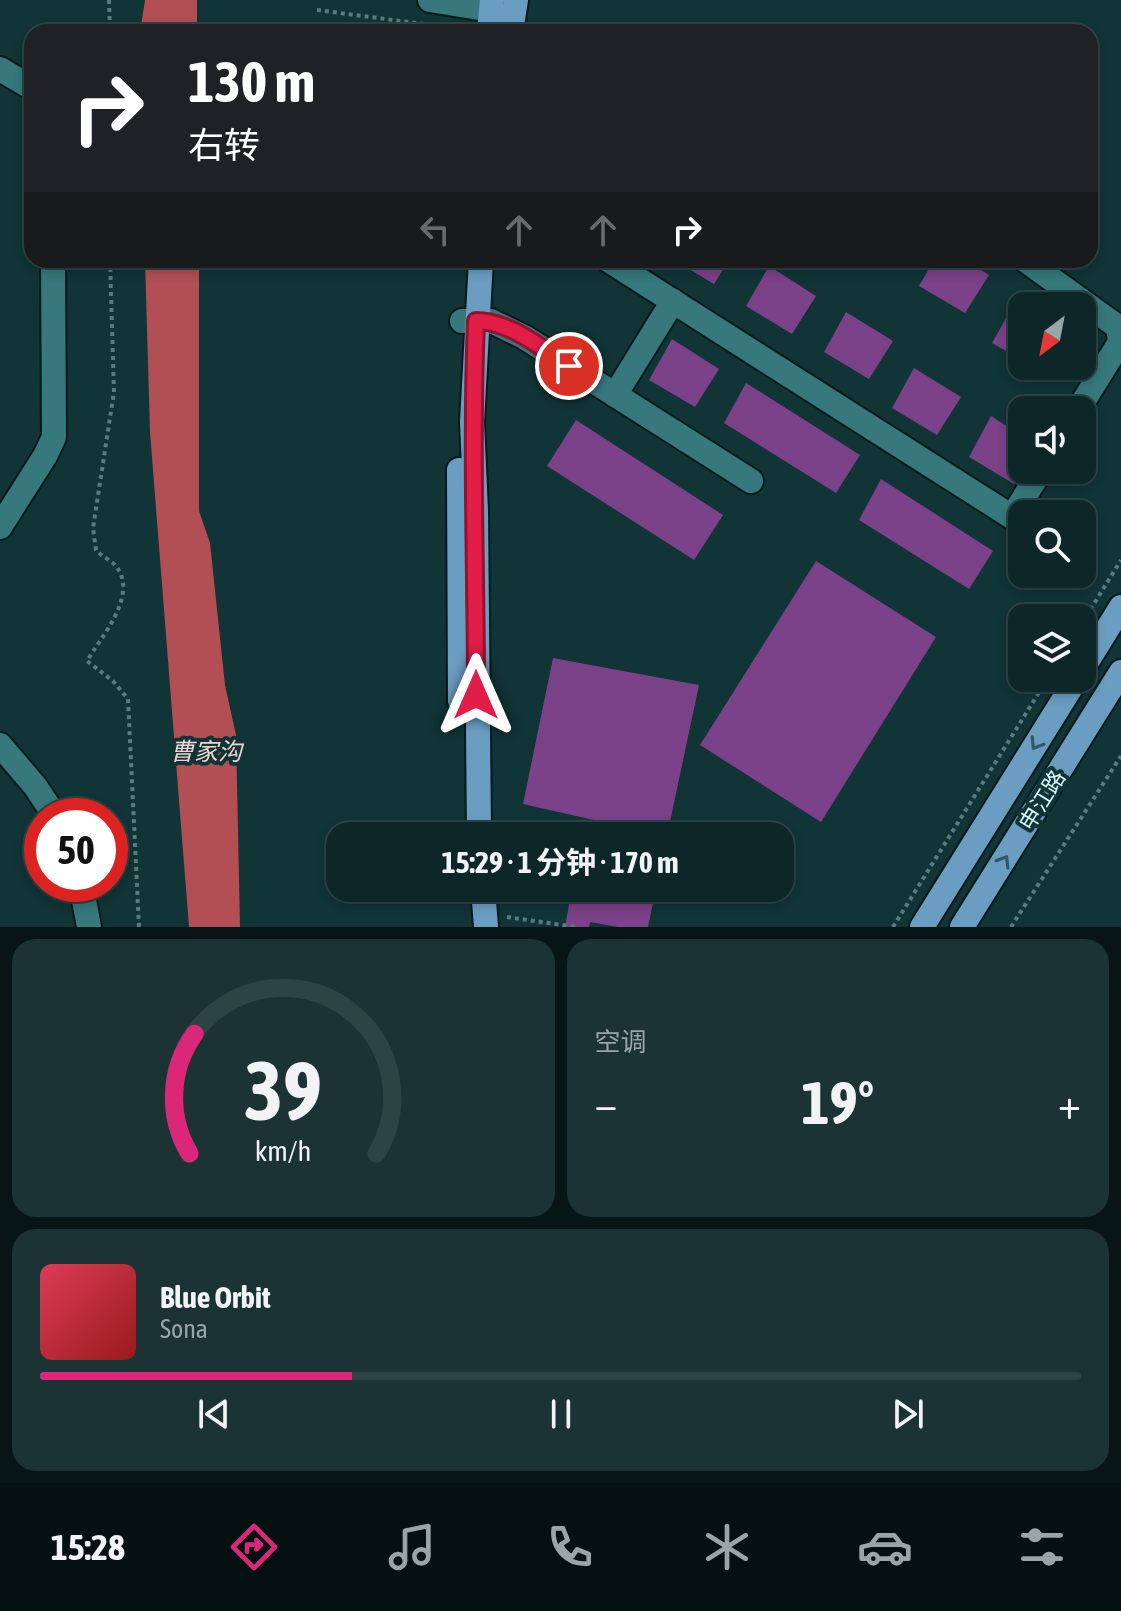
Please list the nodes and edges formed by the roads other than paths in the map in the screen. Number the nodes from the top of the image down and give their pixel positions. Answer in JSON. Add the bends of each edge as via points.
{"nodes":[{"id":1,"x":430,"y":0,"type":"edge"},
{"id":2,"x":516,"y":0,"type":"edge"},
{"id":3,"x":491,"y":14,"type":"edge"},
{"id":4,"x":512,"y":24,"type":"edge"},
{"id":5,"x":0,"y":69,"type":"edge"},
{"id":6,"x":24,"y":83,"type":"edge"},
{"id":7,"x":53,"y":268,"type":"edge"},
{"id":8,"x":466,"y":268,"type":"edge"},
{"id":9,"x":479,"y":268,"type":"edge"},
{"id":10,"x":621,"y":268,"type":"edge"},
{"id":11,"x":1036,"y":268,"type":"edge"},
{"id":12,"x":673,"y":301,"type":"junction"},
{"id":13,"x":469,"y":321,"type":"junction"},
{"id":14,"x":615,"y":395,"type":"junction"},
{"id":15,"x":1087,"y":396,"type":"edge"},
{"id":16,"x":751,"y":481,"type":"dead end"},
{"id":17,"x":1032,"y":484,"type":"edge"},
{"id":18,"x":0,"y":527,"type":"edge"},
{"id":19,"x":1121,"y":607,"type":"edge"},
{"id":20,"x":1096,"y":647,"type":"edge"},
{"id":21,"x":1121,"y":672,"type":"edge"},
{"id":22,"x":1068,"y":692,"type":"edge"},
{"id":23,"x":0,"y":745,"type":"edge"},
{"id":24,"x":43,"y":798,"type":"edge"},
{"id":25,"x":464,"y":822,"type":"edge"},
{"id":26,"x":479,"y":822,"type":"edge"},
{"id":27,"x":84,"y":902,"type":"edge"},
{"id":28,"x":472,"y":902,"type":"edge"},
{"id":29,"x":482,"y":902,"type":"edge"},
{"id":30,"x":480,"y":923,"type":"edge"},
{"id":31,"x":89,"y":927,"type":"edge"},
{"id":32,"x":922,"y":927,"type":"edge"},
{"id":33,"x":962,"y":927,"type":"edge"}],
"edges":[{"from":1,"to":3,"type":"street"},
{"from":2,"to":4,"type":"main road"},
{"from":5,"to":6,"type":"street"},
{"from":7,"to":18,"type":"street","via":[[54,437]]},
{"from":8,"to":13,"type":"main road"},
{"from":9,"to":13,"type":"main road"},
{"from":10,"to":12,"type":"street"},
{"from":11,"to":15,"type":"street","via":[[1118,327],[1120,342]]},
{"from":12,"to":14,"type":"street"},
{"from":12,"to":17,"type":"street","via":[[1012,517]]},
{"from":13,"to":14,"type":"street","via":[[491,321],[524,337]]},
{"from":13,"to":25,"type":"main road","via":[[458,601]]},
{"from":13,"to":26,"type":"main road"},
{"from":14,"to":16,"type":"street"},
{"from":19,"to":20,"type":"main road"},
{"from":33,"to":21,"type":"main road","name":"申江路","one_way":true},
{"from":22,"to":32,"type":"main road","name":"申江路","one_way":true},
{"from":23,"to":24,"type":"street"},
{"from":27,"to":31,"type":"street"},
{"from":28,"to":30,"type":"main road"},
{"from":29,"to":30,"type":"main road"}]}
